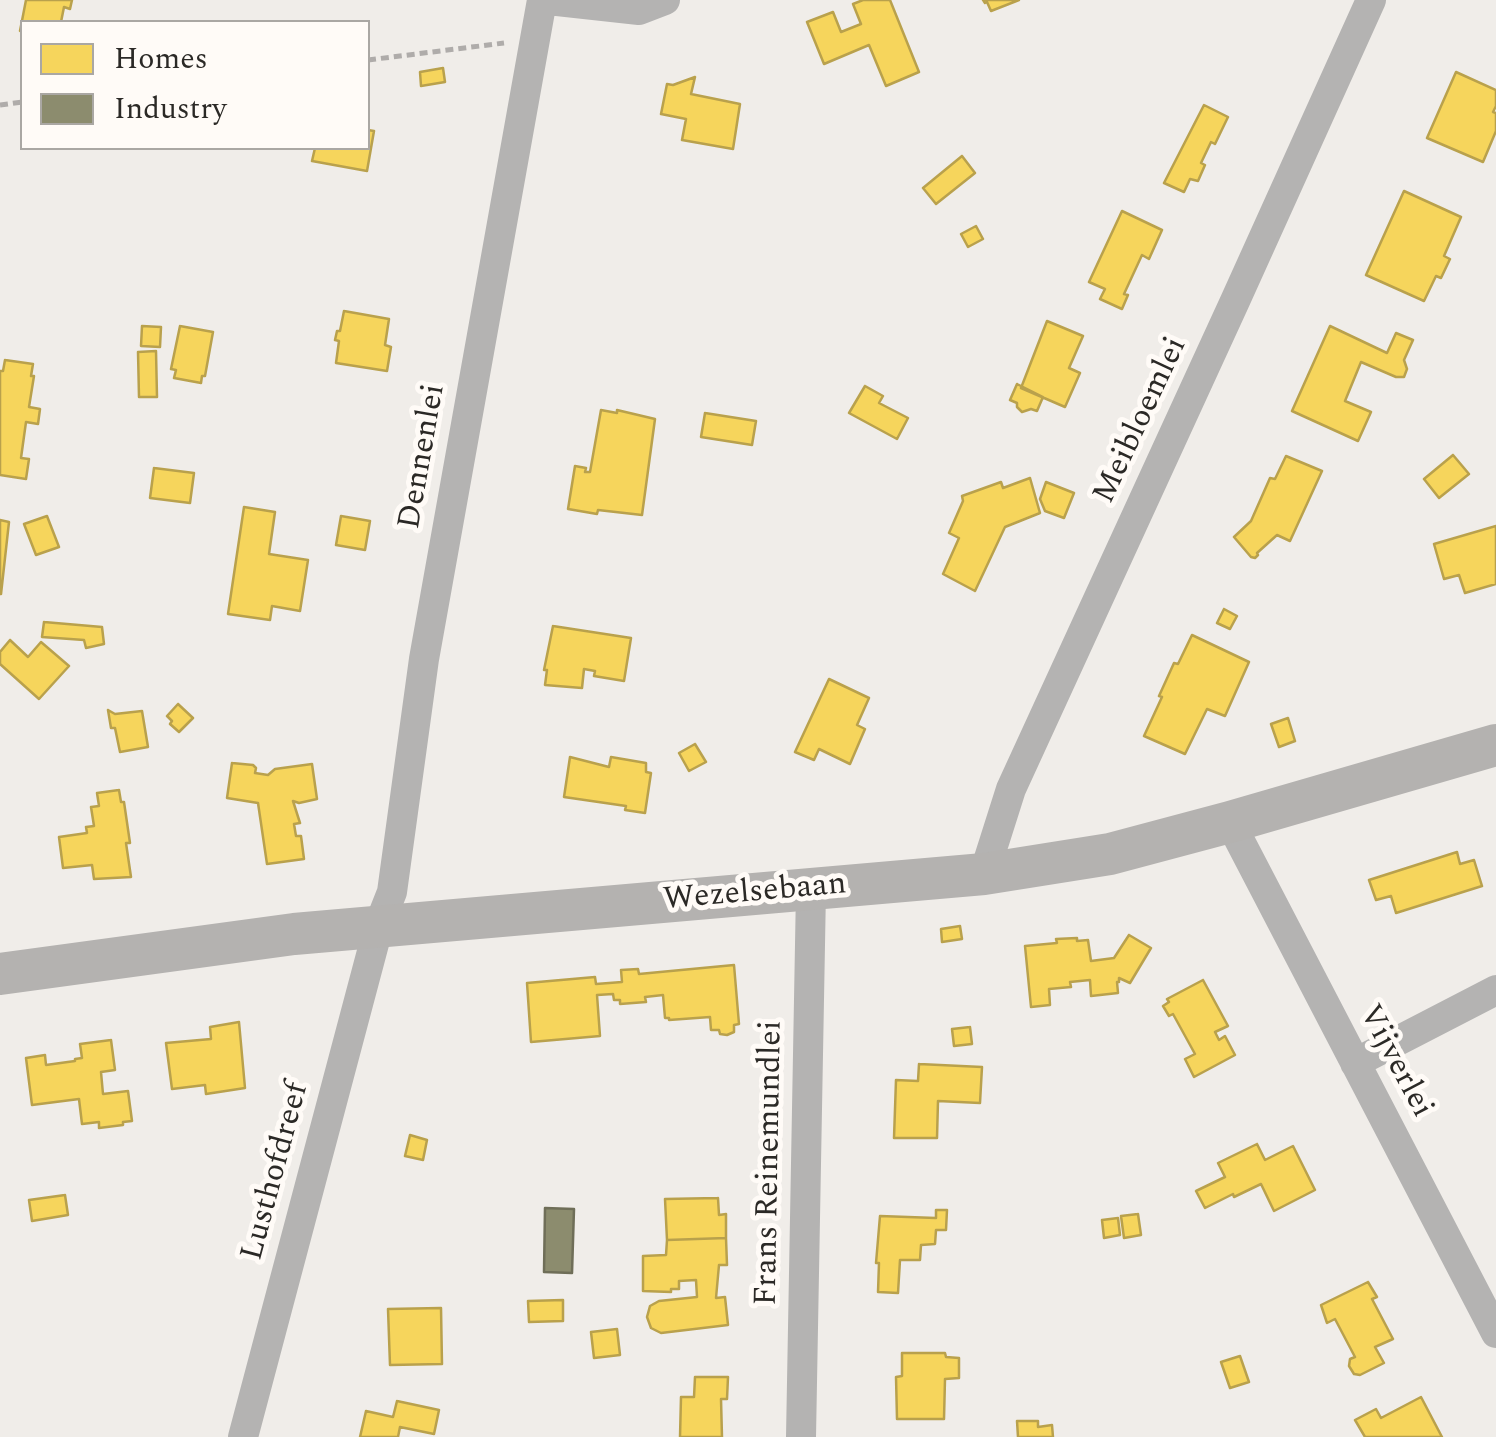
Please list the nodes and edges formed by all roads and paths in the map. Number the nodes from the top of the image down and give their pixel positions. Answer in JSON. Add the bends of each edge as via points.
{"nodes":[{"id":1,"x":545,"y":0,"type":"edge"},
{"id":2,"x":665,"y":0,"type":"edge"},
{"id":3,"x":1371,"y":0,"type":"edge"},
{"id":4,"x":534,"y":40,"type":"junction"},
{"id":5,"x":370,"y":60,"type":"edge"},
{"id":6,"x":1496,"y":745,"type":"edge"},
{"id":7,"x":1230,"y":822,"type":"junction"},
{"id":8,"x":984,"y":874,"type":"junction"},
{"id":9,"x":812,"y":890,"type":"junction"},
{"id":10,"x":379,"y":925,"type":"junction"},
{"id":11,"x":0,"y":974,"type":"edge"},
{"id":12,"x":1496,"y":990,"type":"edge"},
{"id":13,"x":1355,"y":1063,"type":"junction"},
{"id":14,"x":1496,"y":1333,"type":"edge"},
{"id":15,"x":243,"y":1437,"type":"edge"},
{"id":16,"x":802,"y":1437,"type":"edge"}],
"edges":[{"from":1,"to":2,"type":"street","via":[[639,10]]},
{"from":1,"to":4,"type":"street","name":"Dennenlei"},
{"from":3,"to":8,"type":"street","name":"Meibloemlei","via":[[1011,789]]},
{"from":4,"to":5,"type":"path"},
{"from":4,"to":10,"type":"street","name":"Dennenlei","via":[[424,659],[392,892]]},
{"from":6,"to":7,"type":"street","name":"Wezelsebaan"},
{"from":7,"to":8,"type":"street","name":"Wezelsebaan","via":[[1110,854]]},
{"from":7,"to":13,"type":"street","name":"Vijverlei"},
{"from":8,"to":9,"type":"street","name":"Wezelsebaan"},
{"from":9,"to":10,"type":"street","name":"Wezelsebaan"},
{"from":9,"to":16,"type":"street","name":"Frans Reinemundlei"},
{"from":10,"to":11,"type":"street","name":"Wezelsebaan"},
{"from":10,"to":15,"type":"street","name":"Lusthofdreef"},
{"from":12,"to":13,"type":"street"},
{"from":13,"to":14,"type":"street","name":"Vijverlei"}]}
